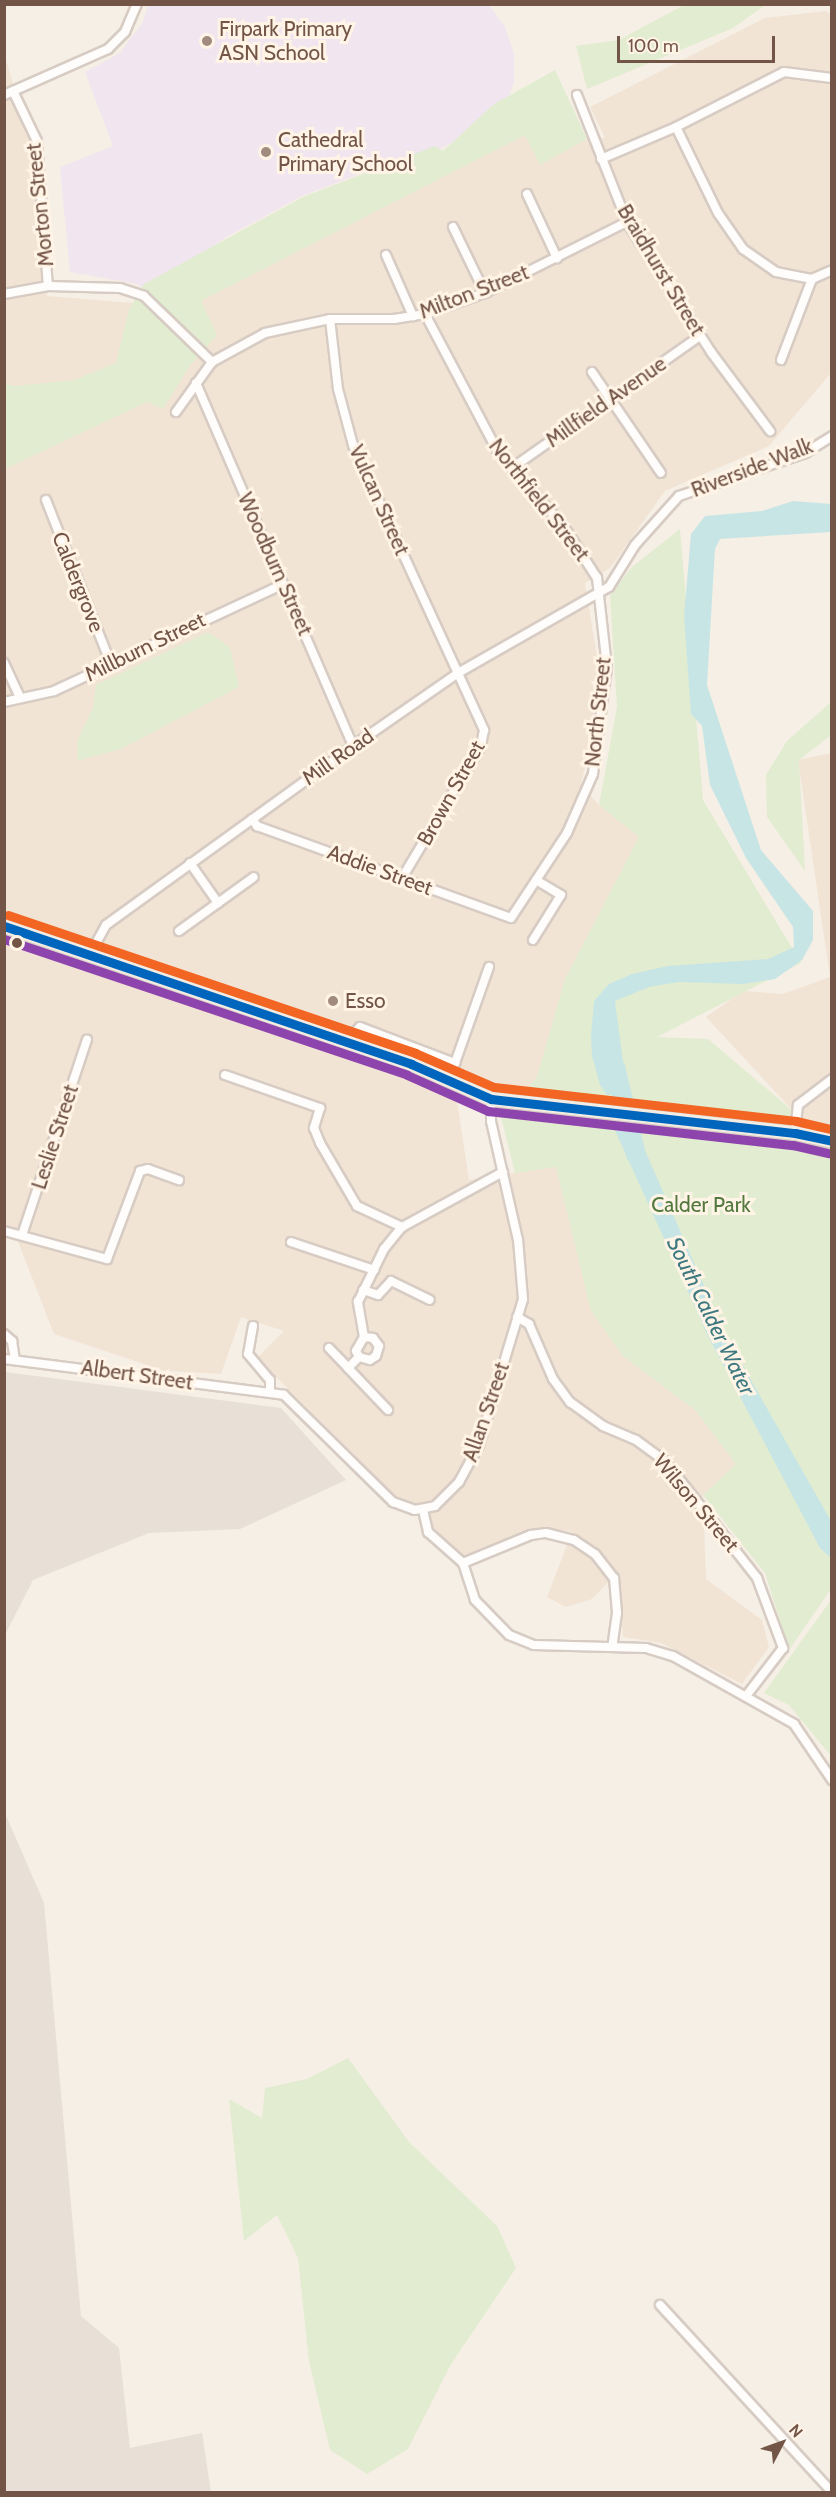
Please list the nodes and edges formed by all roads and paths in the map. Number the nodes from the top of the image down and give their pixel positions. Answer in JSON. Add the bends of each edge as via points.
{"nodes":[{"id":1,"x":137,"y":4,"type":"edge"},
{"id":2,"x":831,"y":78,"type":"edge"},
{"id":3,"x":9,"y":93,"type":"edge"},
{"id":4,"x":577,"y":95,"type":"dead end"},
{"id":5,"x":676,"y":127,"type":"junction"},
{"id":6,"x":601,"y":159,"type":"junction"},
{"id":7,"x":527,"y":194,"type":"dead end"},
{"id":8,"x":627,"y":222,"type":"junction"},
{"id":9,"x":453,"y":227,"type":"dead end"},
{"id":10,"x":386,"y":255,"type":"dead end"},
{"id":11,"x":557,"y":258,"type":"junction"},
{"id":12,"x":831,"y":270,"type":"edge"},
{"id":13,"x":812,"y":279,"type":"junction"},
{"id":14,"x":48,"y":286,"type":"junction"},
{"id":15,"x":485,"y":293,"type":"junction"},
{"id":16,"x":4,"y":294,"type":"edge"},
{"id":17,"x":425,"y":314,"type":"junction"},
{"id":18,"x":413,"y":316,"type":"junction"},
{"id":19,"x":330,"y":319,"type":"junction"},
{"id":20,"x":700,"y":336,"type":"junction"},
{"id":21,"x":781,"y":360,"type":"dead end"},
{"id":22,"x":212,"y":362,"type":"junction"},
{"id":23,"x":592,"y":372,"type":"dead end"},
{"id":24,"x":196,"y":383,"type":"junction"},
{"id":25,"x":611,"y":399,"type":"junction"},
{"id":26,"x":176,"y":412,"type":"dead end"},
{"id":27,"x":770,"y":431,"type":"dead end"},
{"id":28,"x":831,"y":436,"type":"edge"},
{"id":29,"x":512,"y":468,"type":"junction"},
{"id":30,"x":662,"y":473,"type":"dead end"},
{"id":31,"x":46,"y":500,"type":"dead end"},
{"id":32,"x":283,"y":584,"type":"junction"},
{"id":33,"x":609,"y":587,"type":"joint"},
{"id":34,"x":600,"y":591,"type":"junction"},
{"id":35,"x":4,"y":663,"type":"edge"},
{"id":36,"x":111,"y":664,"type":"junction"},
{"id":37,"x":458,"y":673,"type":"junction"},
{"id":38,"x":20,"y":698,"type":"junction"},
{"id":39,"x":4,"y":702,"type":"edge"},
{"id":40,"x":354,"y":746,"type":"junction"},
{"id":41,"x":252,"y":819,"type":"junction"},
{"id":42,"x":190,"y":863,"type":"junction"},
{"id":43,"x":254,"y":878,"type":"dead end"},
{"id":44,"x":402,"y":878,"type":"junction"},
{"id":45,"x":536,"y":880,"type":"junction"},
{"id":46,"x":218,"y":903,"type":"junction"},
{"id":47,"x":511,"y":918,"type":"joint"},
{"id":48,"x":4,"y":926,"type":"edge"},
{"id":49,"x":179,"y":931,"type":"dead end"},
{"id":50,"x":533,"y":940,"type":"dead end"},
{"id":51,"x":90,"y":954,"type":"junction"},
{"id":52,"x":489,"y":968,"type":"dead end"},
{"id":53,"x":87,"y":1040,"type":"dead end"},
{"id":54,"x":345,"y":1042,"type":"junction"},
{"id":55,"x":225,"y":1075,"type":"dead end"},
{"id":56,"x":831,"y":1079,"type":"edge"},
{"id":57,"x":491,"y":1099,"type":"junction"},
{"id":58,"x":795,"y":1133,"type":"junction"},
{"id":59,"x":831,"y":1141,"type":"edge"},
{"id":60,"x":503,"y":1172,"type":"junction"},
{"id":61,"x":179,"y":1180,"type":"dead end"},
{"id":62,"x":402,"y":1227,"type":"junction"},
{"id":63,"x":4,"y":1231,"type":"edge"},
{"id":64,"x":22,"y":1234,"type":"junction"},
{"id":65,"x":291,"y":1242,"type":"dead end"},
{"id":66,"x":374,"y":1270,"type":"junction"},
{"id":67,"x":363,"y":1290,"type":"junction"},
{"id":68,"x":430,"y":1300,"type":"dead end"},
{"id":69,"x":517,"y":1317,"type":"junction"},
{"id":70,"x":253,"y":1326,"type":"dead end"},
{"id":71,"x":4,"y":1334,"type":"edge"},
{"id":72,"x":364,"y":1336,"type":"junction"},
{"id":73,"x":329,"y":1348,"type":"dead end"},
{"id":74,"x":359,"y":1357,"type":"junction"},
{"id":75,"x":4,"y":1359,"type":"edge"},
{"id":76,"x":15,"y":1360,"type":"junction"},
{"id":77,"x":348,"y":1368,"type":"junction"},
{"id":78,"x":270,"y":1393,"type":"junction"},
{"id":79,"x":388,"y":1410,"type":"dead end"},
{"id":80,"x":423,"y":1510,"type":"junction"},
{"id":81,"x":463,"y":1563,"type":"junction"},
{"id":82,"x":612,"y":1647,"type":"junction"},
{"id":83,"x":746,"y":1696,"type":"junction"},
{"id":84,"x":831,"y":1780,"type":"edge"},
{"id":85,"x":660,"y":2305,"type":"dead end"},
{"id":86,"x":831,"y":2492,"type":"edge"}],
"edges":[{"from":1,"to":3,"type":"street","via":[[125,32],[108,49]]},
{"from":2,"to":5,"type":"street","via":[[784,72]]},
{"from":3,"to":14,"type":"street","name":"Morton Street","via":[[38,141]]},
{"from":4,"to":6,"type":"street","name":"Braidhurst Street"},
{"from":5,"to":6,"type":"street"},
{"from":5,"to":13,"type":"street","via":[[718,213],[743,249],[776,272]]},
{"from":6,"to":8,"type":"street","name":"Braidhurst Street"},
{"from":7,"to":11,"type":"street"},
{"from":8,"to":11,"type":"street","name":"Milton Street"},
{"from":8,"to":20,"type":"street","name":"Braidhurst Street"},
{"from":9,"to":15,"type":"street"},
{"from":10,"to":18,"type":"street"},
{"from":11,"to":15,"type":"street","name":"Milton Street"},
{"from":12,"to":13,"type":"street"},
{"from":13,"to":21,"type":"street"},
{"from":14,"to":16,"type":"street"},
{"from":14,"to":22,"type":"street","via":[[120,288],[144,296]]},
{"from":15,"to":17,"type":"street","name":"Milton Street"},
{"from":17,"to":18,"type":"street","name":"Milton Street"},
{"from":17,"to":29,"type":"street","name":"Northfield Street","via":[[464,393]]},
{"from":18,"to":19,"type":"street","name":"Milton Street"},
{"from":19,"to":22,"type":"street","name":"Milton Street","via":[[281,327]]},
{"from":19,"to":37,"type":"street","name":"Vulcan Street","via":[[338,389],[353,445]]},
{"from":20,"to":25,"type":"street","name":"Millfield Avenue"},
{"from":20,"to":27,"type":"street","name":"Braidhurst Street"},
{"from":22,"to":24,"type":"street","name":"Milton Street"},
{"from":23,"to":25,"type":"street"},
{"from":24,"to":26,"type":"street","name":"Milton Street"},
{"from":24,"to":32,"type":"street","name":"Woodburn Street"},
{"from":25,"to":29,"type":"street","name":"Millfield Avenue"},
{"from":25,"to":30,"type":"street"},
{"from":28,"to":33,"type":"street","name":"Riverside Walk","via":[[805,453],[679,496],[635,545]]},
{"from":29,"to":34,"type":"street","name":"Northfield Street","via":[[564,527],[597,578]]},
{"from":31,"to":36,"type":"street","name":"Caldergrove"},
{"from":32,"to":36,"type":"street","name":"Millburn Street"},
{"from":32,"to":40,"type":"street","name":"Woodburn Street"},
{"from":33,"to":34,"type":"street","name":"Mill Road"},
{"from":34,"to":37,"type":"street","name":"Mill Road"},
{"from":34,"to":45,"type":"street","name":"North Street","via":[[607,667],[593,774],[567,833]]},
{"from":35,"to":38,"type":"street"},
{"from":36,"to":38,"type":"street","name":"Millburn Street","via":[[54,691]]},
{"from":37,"to":40,"type":"street","name":"Mill Road"},
{"from":37,"to":44,"type":"street","name":"Brown Street","via":[[483,724],[483,741]]},
{"from":38,"to":39,"type":"street","name":"Millburn Street"},
{"from":40,"to":41,"type":"street","name":"Mill Road"},
{"from":41,"to":42,"type":"street","name":"Mill Road"},
{"from":41,"to":44,"type":"street","name":"Addie Street","via":[[257,826]]},
{"from":42,"to":46,"type":"street"},
{"from":42,"to":51,"type":"street","name":"Mill Road","via":[[106,925]]},
{"from":43,"to":46,"type":"street"},
{"from":44,"to":47,"type":"street","name":"Addie Street"},
{"from":45,"to":47,"type":"street","name":"North Street"},
{"from":45,"to":50,"type":"street","via":[[561,895]]},
{"from":46,"to":49,"type":"street"},
{"from":48,"to":51,"type":"main road"},
{"from":51,"to":54,"type":"main road"},
{"from":52,"to":54,"type":"street","via":[[455,1063],[360,1028]]},
{"from":53,"to":64,"type":"street","name":"Leslie Street"},
{"from":54,"to":57,"type":"main road","via":[[411,1064]]},
{"from":55,"to":62,"type":"street","via":[[320,1108],[314,1128],[317,1136],[357,1206]]},
{"from":56,"to":58,"type":"street","via":[[798,1106]]},
{"from":57,"to":58,"type":"main road"},
{"from":57,"to":60,"type":"street","name":"Allan Street","via":[[491,1121]]},
{"from":58,"to":59,"type":"main road"},
{"from":60,"to":62,"type":"street"},
{"from":60,"to":69,"type":"street","name":"Allan Street","via":[[518,1240],[523,1299]]},
{"from":61,"to":64,"type":"street","via":[[148,1169],[140,1172],[107,1259]]},
{"from":62,"to":66,"type":"street"},
{"from":63,"to":64,"type":"street"},
{"from":65,"to":66,"type":"street"},
{"from":66,"to":67,"type":"street"},
{"from":67,"to":68,"type":"street","via":[[378,1294],[391,1281]]},
{"from":67,"to":72,"type":"street","via":[[358,1313]]},
{"from":69,"to":80,"type":"street","name":"Allan Street","via":[[471,1464],[446,1498]]},
{"from":69,"to":83,"type":"street","name":"Wilson Street","via":[[529,1324],[553,1379],[570,1402],[665,1461],[757,1578],[783,1648]]},
{"from":70,"to":78,"type":"street","via":[[246,1346],[248,1354],[270,1380]]},
{"from":71,"to":76,"type":"street","via":[[12,1341]]},
{"from":72,"to":74,"type":"street","via":[[356,1347]]},
{"from":72,"to":74,"type":"street","via":[[378,1342],[378,1353],[370,1360]]},
{"from":73,"to":77,"type":"street"},
{"from":74,"to":77,"type":"street"},
{"from":75,"to":76,"type":"street","name":"Albert Street"},
{"from":76,"to":78,"type":"street","name":"Albert Street"},
{"from":77,"to":79,"type":"street"},
{"from":78,"to":80,"type":"street","via":[[284,1395],[296,1404],[393,1502],[407,1509]]},
{"from":80,"to":81,"type":"street","via":[[428,1532]]},
{"from":81,"to":82,"type":"street","via":[[476,1600],[509,1635],[534,1645]]},
{"from":81,"to":82,"type":"street","via":[[531,1535],[546,1533],[574,1540],[595,1554],[614,1578],[617,1613]]},
{"from":82,"to":83,"type":"street","via":[[646,1648],[673,1656]]},
{"from":83,"to":84,"type":"street","via":[[794,1724]]},
{"from":85,"to":86,"type":"street"}]}
